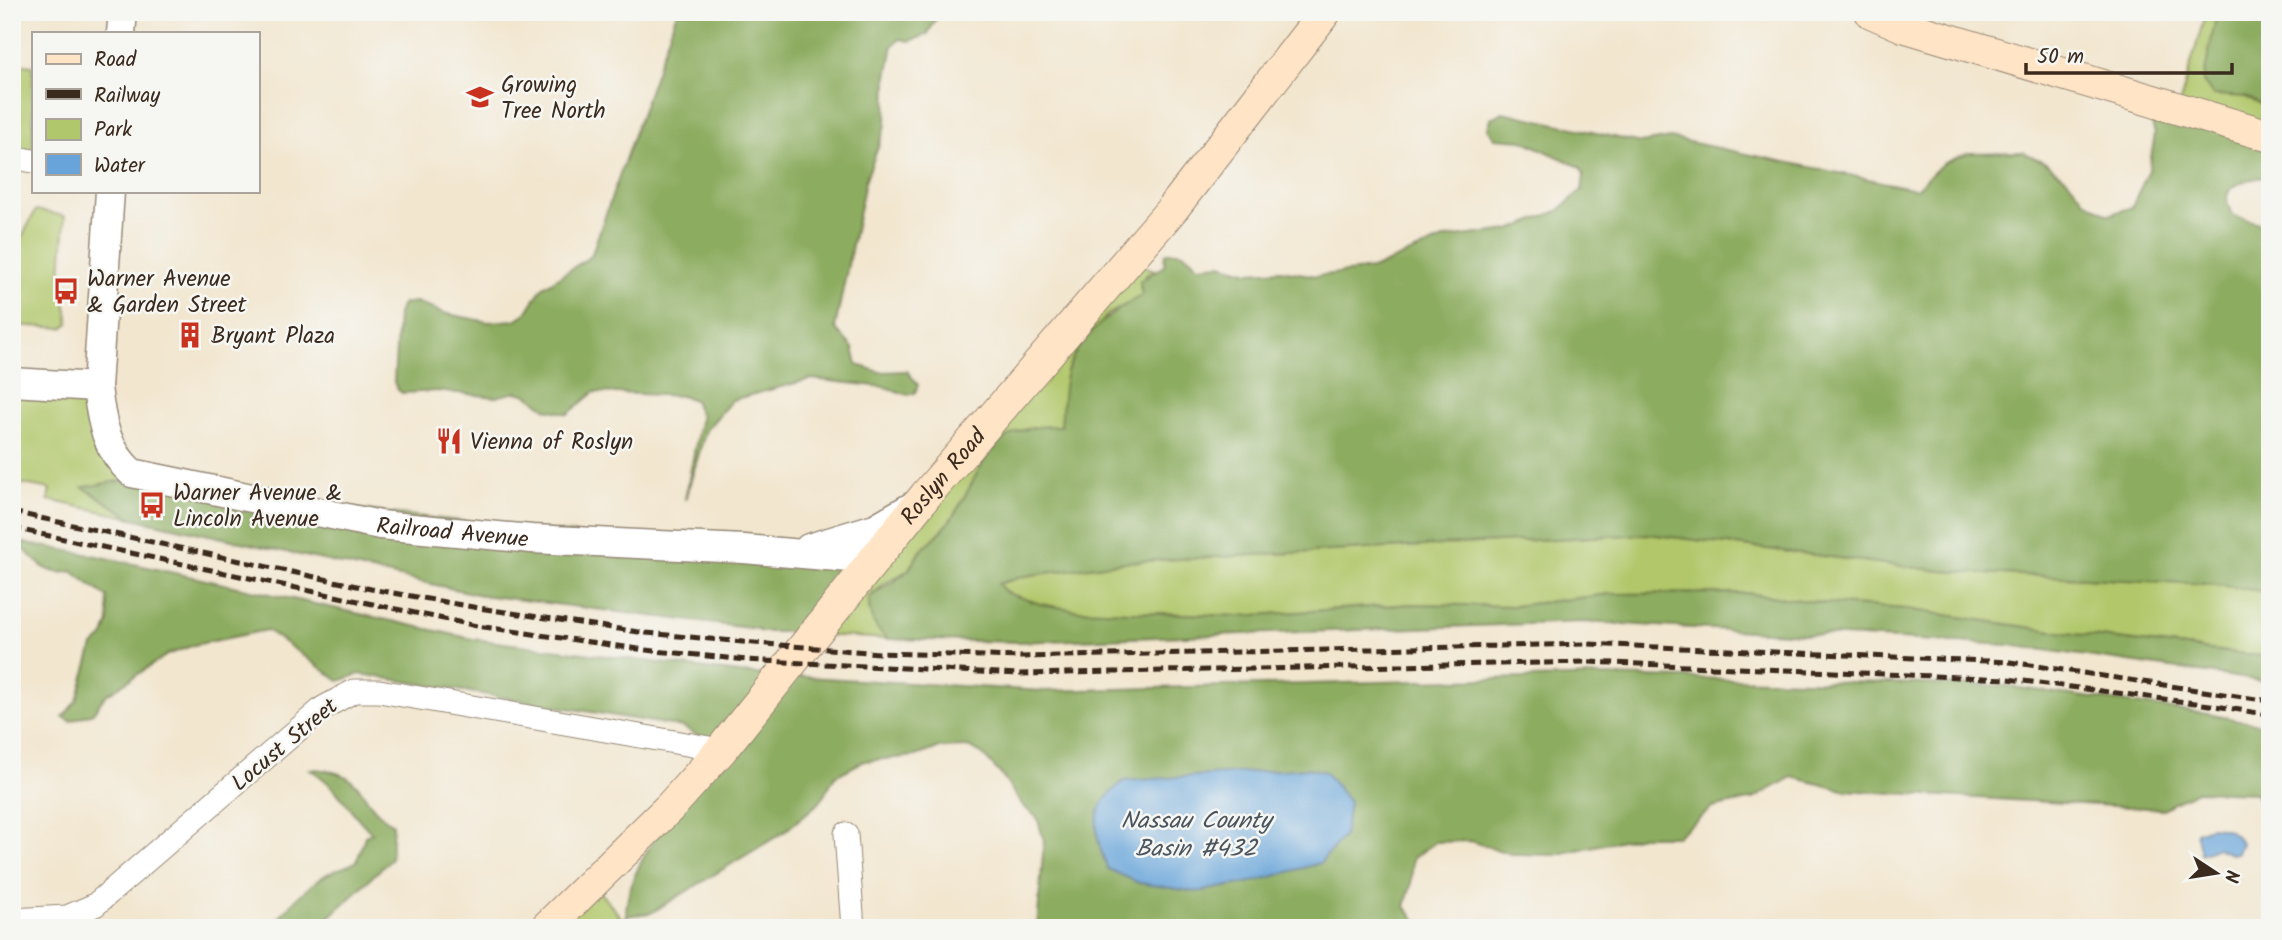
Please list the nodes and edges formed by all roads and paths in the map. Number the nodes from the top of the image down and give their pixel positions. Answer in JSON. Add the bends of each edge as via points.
{"nodes":[{"id":1,"x":122,"y":12,"type":"edge"},
{"id":2,"x":1325,"y":12,"type":"edge"},
{"id":3,"x":1871,"y":12,"type":"edge"},
{"id":4,"x":121,"y":32,"type":"edge"},
{"id":5,"x":2270,"y":136,"type":"edge"},
{"id":6,"x":12,"y":157,"type":"edge"},
{"id":7,"x":32,"y":162,"type":"edge"},
{"id":8,"x":110,"y":192,"type":"edge"},
{"id":9,"x":12,"y":382,"type":"edge"},
{"id":10,"x":97,"y":387,"type":"junction"},
{"id":11,"x":926,"y":495,"type":"junction"},
{"id":12,"x":792,"y":552,"type":"junction"},
{"id":13,"x":874,"y":559,"type":"junction"},
{"id":14,"x":721,"y":750,"type":"junction"},
{"id":15,"x":846,"y":834,"type":"dead end"},
{"id":16,"x":12,"y":920,"type":"edge"},
{"id":17,"x":546,"y":928,"type":"edge"},
{"id":18,"x":853,"y":928,"type":"edge"}],
"edges":[{"from":1,"to":4,"type":"street"},
{"from":2,"to":11,"type":"main road","name":"Roslyn Road","via":[[1174,207]]},
{"from":3,"to":5,"type":"main road"},
{"from":6,"to":7,"type":"street"},
{"from":8,"to":10,"type":"street","name":"Railroad Avenue"},
{"from":9,"to":10,"type":"street"},
{"from":10,"to":12,"type":"street","name":"Railroad Avenue","via":[[113,452],[132,473],[143,477],[380,525],[532,539]]},
{"from":11,"to":12,"type":"street","via":[[875,528]]},
{"from":11,"to":13,"type":"main road","name":"Roslyn Road"},
{"from":12,"to":13,"type":"street","name":"Railroad Avenue"},
{"from":13,"to":14,"type":"main road","name":"Roslyn Road"},
{"from":14,"to":16,"type":"street","name":"Locust Street","via":[[379,691],[354,691],[323,708],[96,905],[66,917]]},
{"from":14,"to":17,"type":"main road","name":"Roslyn Road","via":[[670,807]]},
{"from":15,"to":18,"type":"street"}]}
